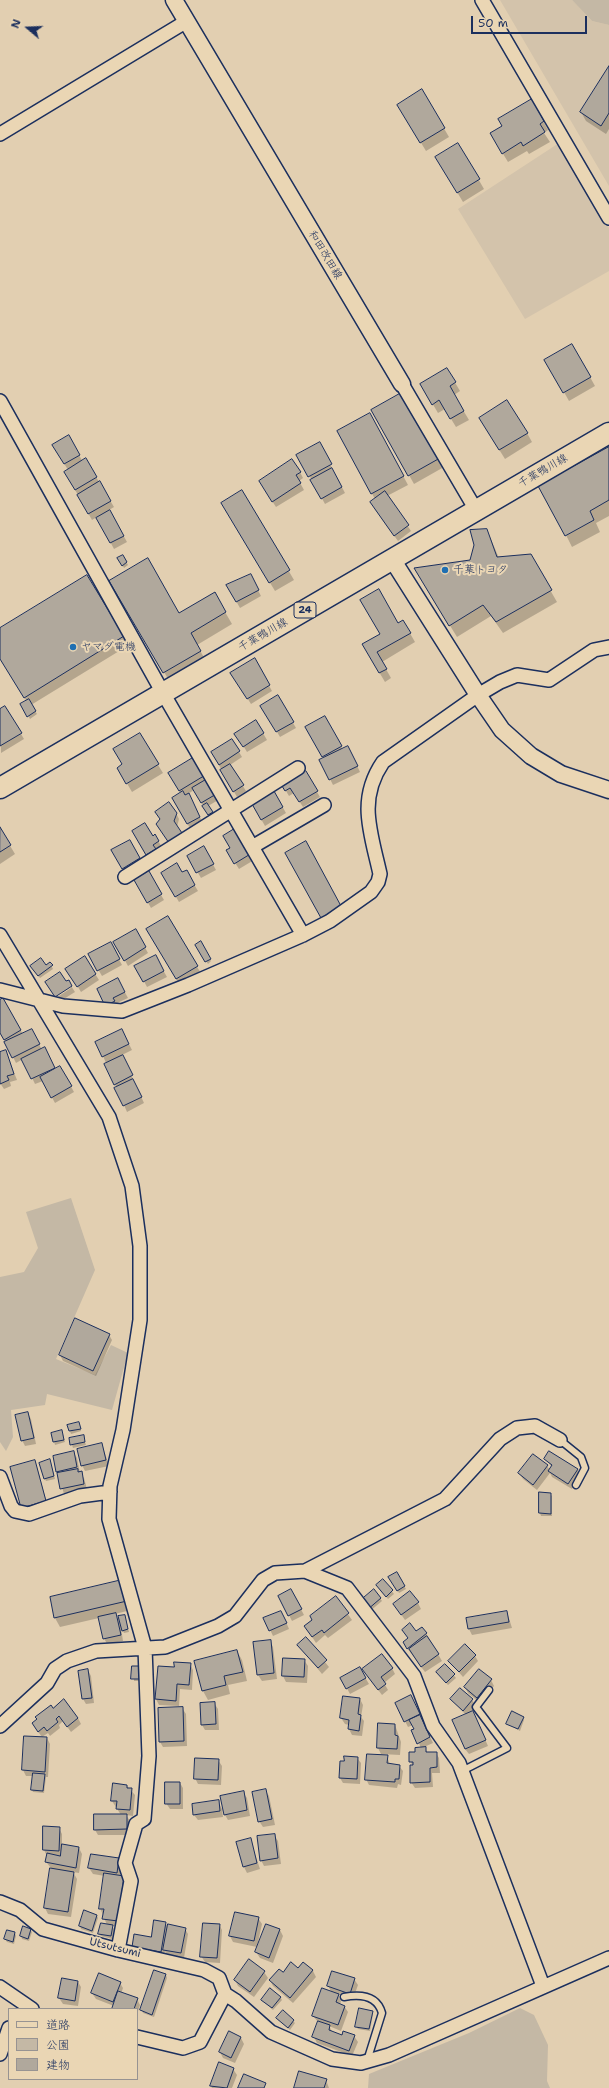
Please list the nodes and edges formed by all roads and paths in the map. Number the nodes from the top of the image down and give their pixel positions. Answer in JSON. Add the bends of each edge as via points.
{"nodes":[{"id":1,"x":174,"y":0,"type":"edge"},
{"id":2,"x":482,"y":0,"type":"edge"},
{"id":3,"x":187,"y":21,"type":"junction"},
{"id":4,"x":0,"y":134,"type":"edge"},
{"id":5,"x":609,"y":218,"type":"edge"},
{"id":6,"x":402,"y":384,"type":"joint"},
{"id":7,"x":0,"y":401,"type":"edge"},
{"id":8,"x":609,"y":433,"type":"edge"},
{"id":9,"x":476,"y":510,"type":"junction"},
{"id":10,"x":392,"y":559,"type":"junction"},
{"id":11,"x":609,"y":647,"type":"edge"},
{"id":12,"x":163,"y":693,"type":"junction"},
{"id":13,"x":478,"y":695,"type":"junction"},
{"id":14,"x":298,"y":768,"type":"dead end"},
{"id":15,"x":0,"y":788,"type":"edge"},
{"id":16,"x":609,"y":790,"type":"edge"},
{"id":17,"x":324,"y":805,"type":"dead end"},
{"id":18,"x":231,"y":810,"type":"junction"},
{"id":19,"x":252,"y":847,"type":"junction"},
{"id":20,"x":125,"y":877,"type":"dead end"},
{"id":21,"x":0,"y":935,"type":"edge"},
{"id":22,"x":302,"y":935,"type":"junction"},
{"id":23,"x":0,"y":990,"type":"edge"},
{"id":24,"x":41,"y":1001,"type":"junction"},
{"id":25,"x":560,"y":1440,"type":"joint"},
{"id":26,"x":0,"y":1477,"type":"edge"},
{"id":27,"x":576,"y":1485,"type":"dead end"},
{"id":28,"x":110,"y":1492,"type":"junction"},
{"id":29,"x":305,"y":1570,"type":"junction"},
{"id":30,"x":145,"y":1648,"type":"junction"},
{"id":31,"x":489,"y":1690,"type":"dead end"},
{"id":32,"x":0,"y":1726,"type":"edge"},
{"id":33,"x":462,"y":1771,"type":"junction"},
{"id":34,"x":0,"y":1902,"type":"edge"},
{"id":35,"x":118,"y":1950,"type":"junction"},
{"id":36,"x":609,"y":1958,"type":"edge"},
{"id":37,"x":543,"y":1986,"type":"junction"},
{"id":38,"x":0,"y":1987,"type":"edge"},
{"id":39,"x":225,"y":1994,"type":"junction"},
{"id":40,"x":344,"y":1997,"type":"dead end"},
{"id":41,"x":17,"y":2005,"type":"edge"},
{"id":42,"x":28,"y":2008,"type":"edge"},
{"id":43,"x":8,"y":2031,"type":"edge"},
{"id":44,"x":138,"y":2037,"type":"edge"},
{"id":45,"x":0,"y":2054,"type":"edge"},
{"id":46,"x":367,"y":2061,"type":"junction"}],
"edges":[{"from":1,"to":3,"type":"street","name":"和田改田線"},
{"from":2,"to":5,"type":"street"},
{"from":3,"to":4,"type":"street"},
{"from":3,"to":6,"type":"street","name":"和田改田線"},
{"from":6,"to":9,"type":"street","name":"和田改田線"},
{"from":7,"to":12,"type":"street"},
{"from":8,"to":9,"type":"main road","name":"千葉鴨川線","number":"24"},
{"from":9,"to":10,"type":"main road","name":"千葉鴨川線","number":"24"},
{"from":10,"to":12,"type":"main road","name":"千葉鴨川線","number":"24"},
{"from":10,"to":13,"type":"street"},
{"from":11,"to":13,"type":"street","via":[[594,650],[549,680],[517,675]]},
{"from":12,"to":15,"type":"main road","name":"千葉鴨川線","number":"24"},
{"from":12,"to":18,"type":"street"},
{"from":13,"to":16,"type":"street","via":[[502,730],[531,756],[561,774]]},
{"from":13,"to":22,"type":"street","via":[[383,762],[374,776],[370,790],[367,821],[380,874],[378,882],[371,892],[330,921]]},
{"from":14,"to":18,"type":"street"},
{"from":17,"to":19,"type":"street"},
{"from":18,"to":19,"type":"street"},
{"from":18,"to":20,"type":"street"},
{"from":19,"to":22,"type":"street"},
{"from":21,"to":24,"type":"street"},
{"from":22,"to":24,"type":"street","via":[[122,1011],[63,1006]]},
{"from":23,"to":24,"type":"street"},
{"from":24,"to":28,"type":"street","via":[[109,1117],[132,1186],[140,1246],[140,1320]]},
{"from":25,"to":27,"type":"lane","via":[[581,1457],[585,1468]]},
{"from":25,"to":29,"type":"street","via":[[535,1426],[517,1428],[500,1439],[445,1499]]},
{"from":26,"to":28,"type":"street","via":[[11,1506],[15,1511],[29,1514],[80,1496]]},
{"from":28,"to":30,"type":"street","via":[[109,1519]]},
{"from":29,"to":30,"type":"street","via":[[275,1573],[263,1580],[235,1616],[218,1626],[164,1647]]},
{"from":29,"to":33,"type":"street","via":[[347,1588],[414,1676],[433,1726]]},
{"from":30,"to":32,"type":"street","via":[[96,1650],[67,1661]]},
{"from":30,"to":35,"type":"street","via":[[149,1756],[144,1819],[136,1824],[125,1863],[131,1881]]},
{"from":31,"to":33,"type":"lane","via":[[476,1707],[507,1748]]},
{"from":33,"to":37,"type":"street"},
{"from":34,"to":35,"type":"street","name":"Utsutsumi","via":[[20,1910],[43,1929]]},
{"from":35,"to":39,"type":"street","name":"Utsutsumi","via":[[204,1970],[219,1978]]},
{"from":36,"to":37,"type":"street"},
{"from":37,"to":46,"type":"street","via":[[389,2055]]},
{"from":38,"to":41,"type":"street"},
{"from":39,"to":44,"type":"street","via":[[200,2042],[183,2048]]},
{"from":39,"to":46,"type":"street","via":[[271,2032],[332,2059],[361,2063]]},
{"from":40,"to":46,"type":"lane","via":[[363,1996],[374,2000],[380,2006],[382,2013]]},
{"from":41,"to":42,"type":"street"},
{"from":43,"to":45,"type":"street"}]}
